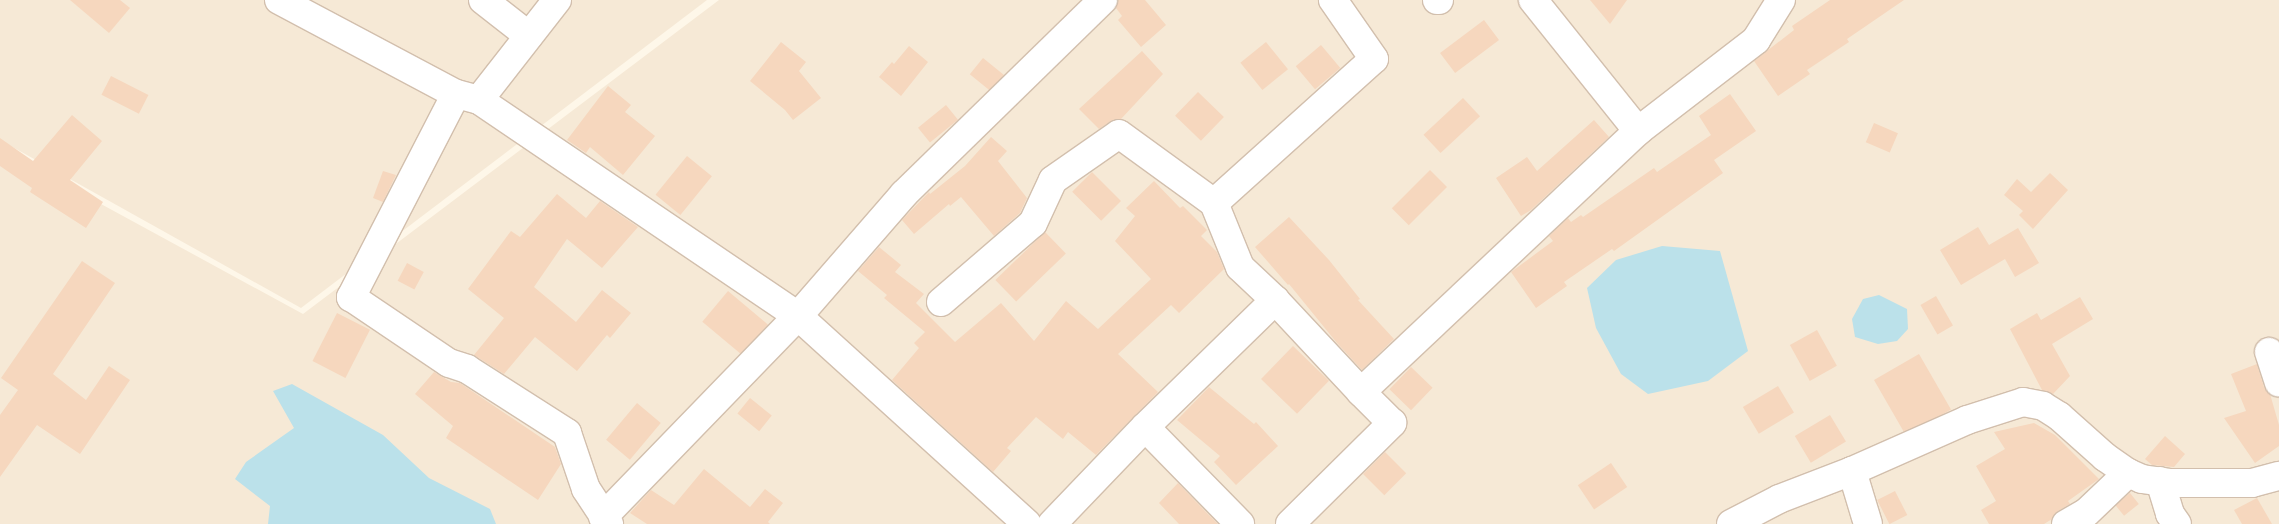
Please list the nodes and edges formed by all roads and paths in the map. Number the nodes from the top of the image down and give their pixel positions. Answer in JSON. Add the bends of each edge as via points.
{"nodes":[{"id":1,"x":279,"y":0,"type":"edge"},
{"id":2,"x":483,"y":0,"type":"edge"},
{"id":3,"x":557,"y":0,"type":"edge"},
{"id":4,"x":1103,"y":0,"type":"edge"},
{"id":5,"x":1333,"y":0,"type":"edge"},
{"id":6,"x":1533,"y":0,"type":"edge"},
{"id":7,"x":1781,"y":0,"type":"edge"},
{"id":8,"x":528,"y":36,"type":"junction"},
{"id":9,"x":468,"y":97,"type":"junction"},
{"id":10,"x":1638,"y":131,"type":"junction"},
{"id":11,"x":1214,"y":203,"type":"junction"},
{"id":12,"x":1275,"y":300,"type":"junction"},
{"id":13,"x":941,"y":302,"type":"dead end"},
{"id":14,"x":798,"y":316,"type":"junction"},
{"id":15,"x":2268,"y":352,"type":"dead end"},
{"id":16,"x":2279,"y":382,"type":"edge"},
{"id":17,"x":1361,"y":392,"type":"junction"},
{"id":18,"x":1145,"y":427,"type":"junction"},
{"id":19,"x":1852,"y":471,"type":"junction"},
{"id":20,"x":2128,"y":473,"type":"junction"},
{"id":21,"x":2279,"y":476,"type":"edge"},
{"id":22,"x":2160,"y":481,"type":"junction"},
{"id":23,"x":606,"y":520,"type":"edge"},
{"id":24,"x":1028,"y":524,"type":"edge"},
{"id":25,"x":1052,"y":524,"type":"edge"},
{"id":26,"x":1240,"y":524,"type":"edge"},
{"id":27,"x":1290,"y":524,"type":"edge"},
{"id":28,"x":1731,"y":524,"type":"edge"},
{"id":29,"x":1868,"y":524,"type":"edge"},
{"id":30,"x":2066,"y":524,"type":"edge"},
{"id":31,"x":2178,"y":524,"type":"edge"}],
"edges":[{"from":1,"to":9,"type":"street"},
{"from":2,"to":8,"type":"street"},
{"from":3,"to":8,"type":"street"},
{"from":4,"to":14,"type":"street","via":[[904,194]]},
{"from":5,"to":11,"type":"street","via":[[1374,59]]},
{"from":6,"to":10,"type":"street"},
{"from":7,"to":10,"type":"street","via":[[1756,40]]},
{"from":8,"to":9,"type":"street"},
{"from":9,"to":14,"type":"street"},
{"from":9,"to":23,"type":"street","via":[[351,297],[449,363],[467,369],[567,434],[586,489]]},
{"from":10,"to":17,"type":"street"},
{"from":11,"to":12,"type":"street","via":[[1240,267]]},
{"from":11,"to":13,"type":"street","via":[[1119,134],[1054,180],[1033,223]]},
{"from":12,"to":17,"type":"street"},
{"from":12,"to":18,"type":"street"},
{"from":14,"to":23,"type":"street"},
{"from":14,"to":24,"type":"street"},
{"from":15,"to":16,"type":"street"},
{"from":17,"to":27,"type":"street","via":[[1392,423]]},
{"from":18,"to":25,"type":"street"},
{"from":18,"to":26,"type":"street"},
{"from":19,"to":20,"type":"street","via":[[1967,420],[2023,402],[2043,406],[2059,416]]},
{"from":19,"to":28,"type":"street","via":[[1779,499]]},
{"from":19,"to":29,"type":"street"},
{"from":20,"to":22,"type":"street"},
{"from":20,"to":30,"type":"street","via":[[2087,512]]},
{"from":21,"to":22,"type":"street","via":[[2252,483]]},
{"from":22,"to":31,"type":"street","via":[[2170,514]]}]}
